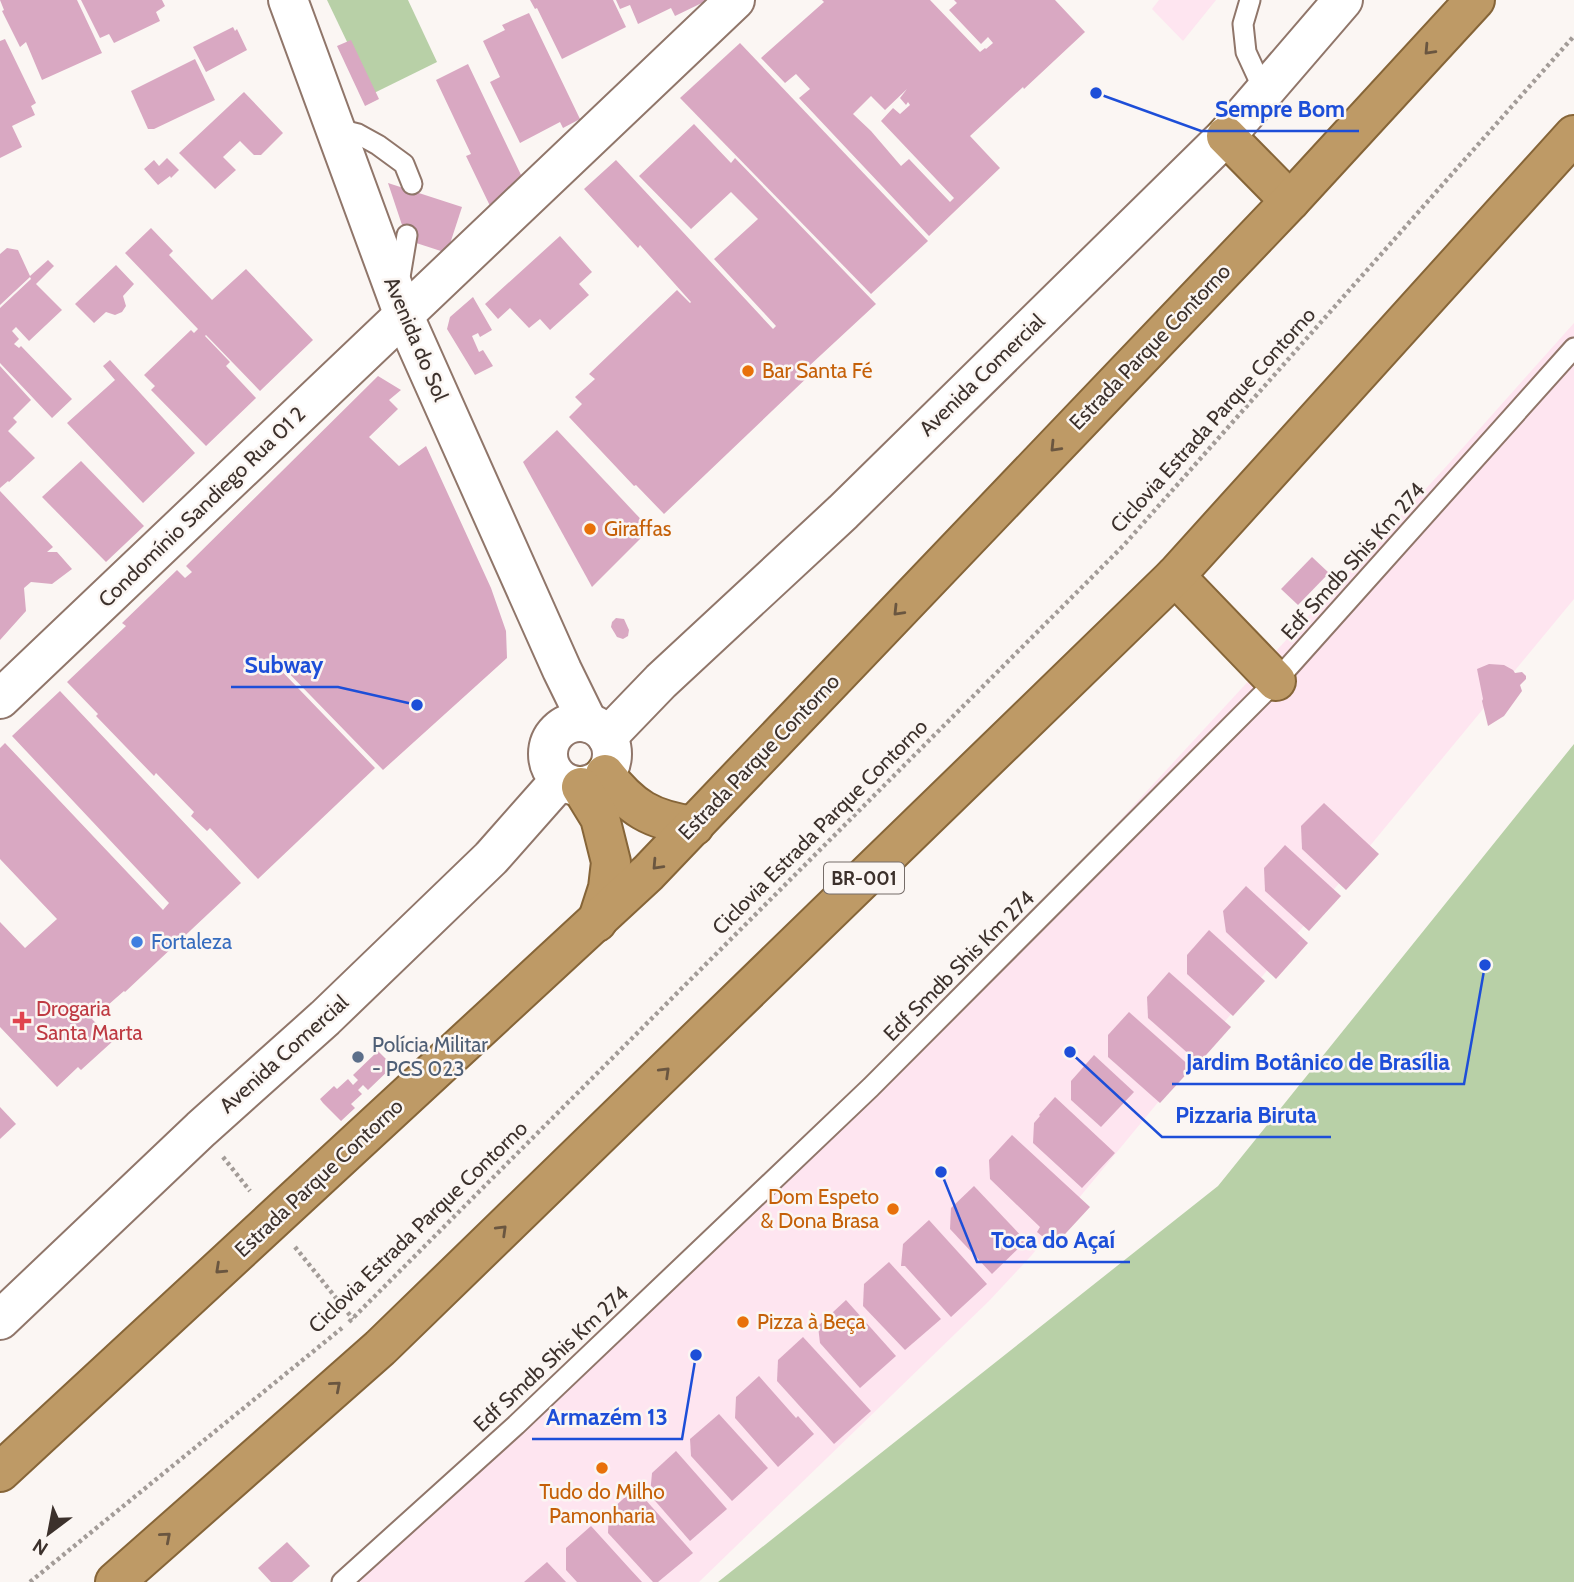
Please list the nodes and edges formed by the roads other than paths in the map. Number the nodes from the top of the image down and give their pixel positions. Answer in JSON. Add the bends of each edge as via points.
{"nodes":[{"id":1,"x":288,"y":0,"type":"edge"},
{"id":2,"x":735,"y":0,"type":"edge"},
{"id":3,"x":1250,"y":0,"type":"edge"},
{"id":4,"x":1343,"y":0,"type":"edge"},
{"id":5,"x":1475,"y":0,"type":"edge"},
{"id":6,"x":1264,"y":91,"type":"junction"},
{"id":7,"x":334,"y":128,"type":"junction"},
{"id":8,"x":1574,"y":135,"type":"edge"},
{"id":9,"x":1226,"y":136,"type":"junction"},
{"id":10,"x":412,"y":184,"type":"dead end"},
{"id":11,"x":1290,"y":201,"type":"junction"},
{"id":12,"x":407,"y":235,"type":"dead end"},
{"id":13,"x":400,"y":307,"type":"junction"},
{"id":14,"x":1574,"y":348,"type":"edge"},
{"id":15,"x":1175,"y":576,"type":"junction"},
{"id":16,"x":1276,"y":681,"type":"junction"},
{"id":17,"x":0,"y":699,"type":"edge"},
{"id":18,"x":583,"y":756,"type":"junction"},
{"id":19,"x":694,"y":825,"type":"junction"},
{"id":20,"x":597,"y":922,"type":"junction"},
{"id":21,"x":0,"y":1320,"type":"edge"},
{"id":22,"x":0,"y":1472,"type":"edge"},
{"id":23,"x":114,"y":1582,"type":"edge"},
{"id":24,"x":342,"y":1582,"type":"edge"}],
"edges":[{"from":1,"to":7,"type":"street","name":"Avenida do Sol"},
{"from":2,"to":13,"type":"street","name":"Condomínio Sandiego Rua 01 2"},
{"from":3,"to":6,"type":"lane","via":[[1243,24],[1247,52]]},
{"from":4,"to":6,"type":"street","name":"Avenida Comercial"},
{"from":5,"to":11,"type":"highway","name":"Estrada Parque Contorno","one_way":true},
{"from":6,"to":9,"type":"street","name":"Avenida Comercial"},
{"from":7,"to":10,"type":"lane","via":[[378,145],[404,164]]},
{"from":7,"to":13,"type":"street","name":"Avenida do Sol"},
{"from":8,"to":15,"type":"highway","number":"BR-001"},
{"from":9,"to":11,"type":"highway"},
{"from":9,"to":18,"type":"street","name":"Avenida Comercial","via":[[844,512]]},
{"from":11,"to":19,"type":"highway","name":"Estrada Parque Contorno","one_way":true},
{"from":12,"to":13,"type":"lane"},
{"from":13,"to":17,"type":"street","name":"Condomínio Sandiego Rua 01 2"},
{"from":13,"to":18,"type":"street","name":"Avenida do Sol","via":[[562,670]]},
{"from":14,"to":16,"type":"lane","name":"Edf Smdb Shis Km 274"},
{"from":15,"to":16,"type":"highway"},
{"from":23,"to":15,"type":"highway","number":"BR-001","one_way":true,"via":[[380,1348]]},
{"from":16,"to":24,"type":"lane","name":"Edf Smdb Shis Km 274","via":[[871,1087],[516,1425]]},
{"from":18,"to":19,"type":"highway","via":[[628,801],[657,819]]},
{"from":18,"to":20,"type":"highway","via":[[611,862]]},
{"from":18,"to":21,"type":"street","name":"Avenida Comercial","via":[[491,858]]},
{"from":19,"to":20,"type":"highway","name":"Estrada Parque Contorno","one_way":true},
{"from":20,"to":22,"type":"highway","name":"Estrada Parque Contorno","one_way":true}]}
